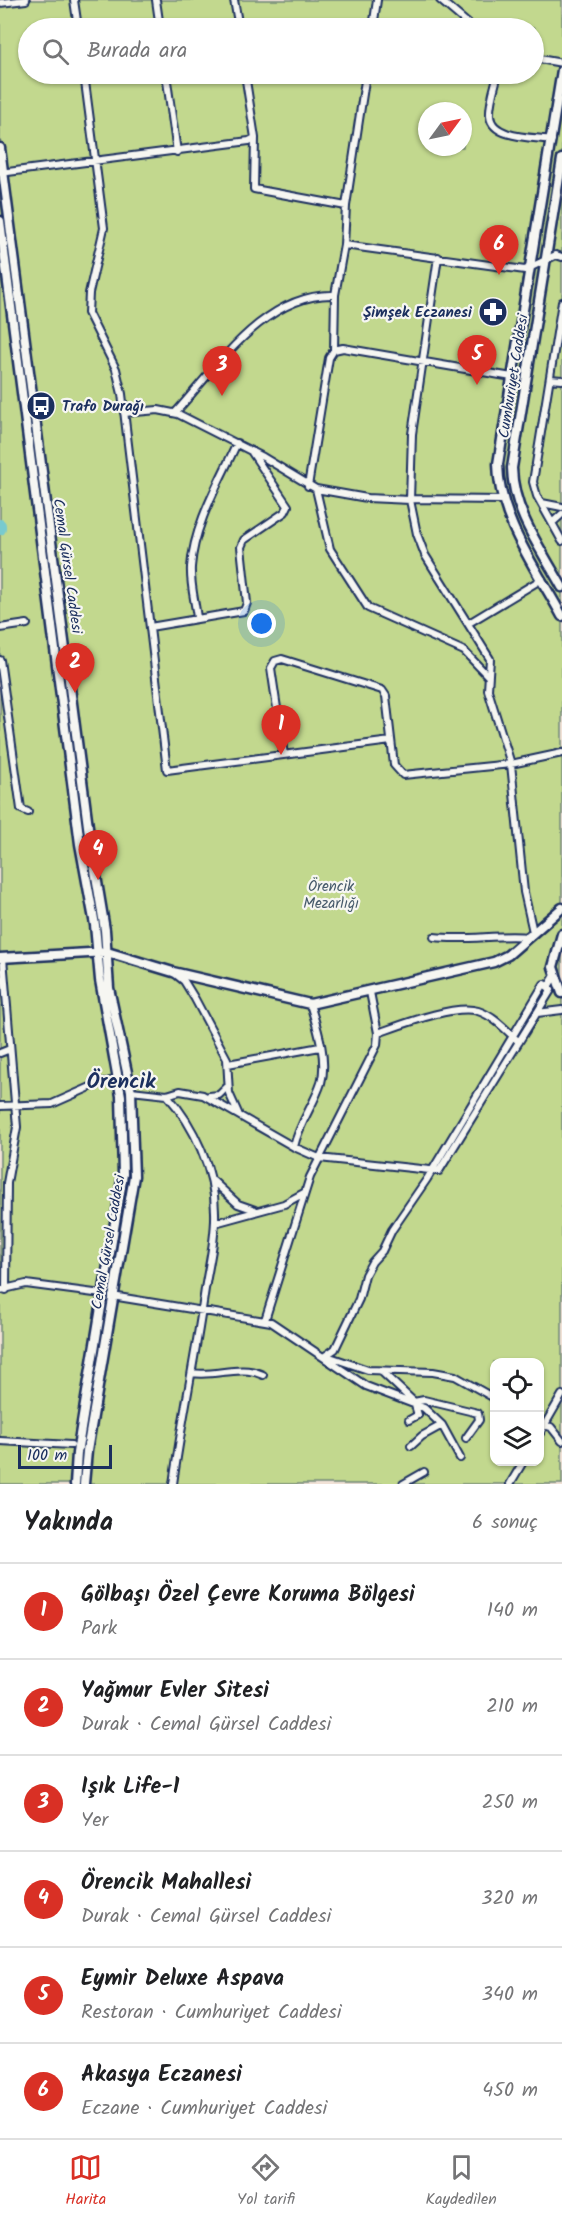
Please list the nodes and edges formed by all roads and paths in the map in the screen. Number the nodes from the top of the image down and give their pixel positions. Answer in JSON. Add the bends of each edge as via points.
{"nodes":[{"id":1,"x":26,"y":0,"type":"edge"},
{"id":2,"x":74,"y":0,"type":"edge"},
{"id":3,"x":156,"y":0,"type":"edge"},
{"id":4,"x":234,"y":0,"type":"edge"},
{"id":5,"x":377,"y":0,"type":"edge"},
{"id":6,"x":440,"y":0,"type":"edge"},
{"id":7,"x":0,"y":3,"type":"edge"},
{"id":8,"x":77,"y":18,"type":"edge"},
{"id":9,"x":159,"y":18,"type":"edge"},
{"id":10,"x":237,"y":18,"type":"edge"},
{"id":11,"x":374,"y":18,"type":"edge"},
{"id":12,"x":462,"y":18,"type":"edge"},
{"id":13,"x":544,"y":60,"type":"edge"},
{"id":14,"x":562,"y":63,"type":"edge"},
{"id":15,"x":562,"y":70,"type":"edge"},
{"id":16,"x":85,"y":84,"type":"edge"},
{"id":17,"x":167,"y":84,"type":"edge"},
{"id":18,"x":247,"y":84,"type":"edge"},
{"id":19,"x":364,"y":84,"type":"edge"},
{"id":20,"x":496,"y":84,"type":"edge"},
{"id":21,"x":255,"y":138,"type":"junction"},
{"id":22,"x":552,"y":140,"type":"junction"},
{"id":23,"x":0,"y":148,"type":"edge"},
{"id":24,"x":177,"y":152,"type":"junction"},
{"id":25,"x":562,"y":159,"type":"edge"},
{"id":26,"x":95,"y":160,"type":"junction"},
{"id":27,"x":1,"y":173,"type":"edge"},
{"id":28,"x":346,"y":206,"type":"junction"},
{"id":29,"x":0,"y":221,"type":"edge"},
{"id":30,"x":344,"y":245,"type":"junction"},
{"id":31,"x":438,"y":256,"type":"junction"},
{"id":32,"x":562,"y":257,"type":"edge"},
{"id":33,"x":545,"y":260,"type":"junction"},
{"id":34,"x":530,"y":268,"type":"junction"},
{"id":35,"x":335,"y":295,"type":"junction"},
{"id":36,"x":562,"y":303,"type":"edge"},
{"id":37,"x":334,"y":350,"type":"junction"},
{"id":38,"x":424,"y":362,"type":"junction"},
{"id":39,"x":512,"y":376,"type":"junction"},
{"id":40,"x":550,"y":378,"type":"junction"},
{"id":41,"x":562,"y":380,"type":"edge"},
{"id":42,"x":124,"y":413,"type":"junction"},
{"id":43,"x":176,"y":413,"type":"junction"},
{"id":44,"x":237,"y":443,"type":"junction"},
{"id":45,"x":251,"y":451,"type":"junction"},
{"id":46,"x":309,"y":486,"type":"junction"},
{"id":47,"x":316,"y":489,"type":"junction"},
{"id":48,"x":410,"y":500,"type":"junction"},
{"id":49,"x":502,"y":500,"type":"junction"},
{"id":50,"x":542,"y":503,"type":"junction"},
{"id":51,"x":562,"y":507,"type":"edge"},
{"id":52,"x":562,"y":514,"type":"edge"},
{"id":53,"x":552,"y":523,"type":"junction"},
{"id":54,"x":562,"y":541,"type":"edge"},
{"id":55,"x":542,"y":579,"type":"junction"},
{"id":56,"x":562,"y":587,"type":"edge"},
{"id":57,"x":562,"y":616,"type":"edge"},
{"id":58,"x":197,"y":618,"type":"junction"},
{"id":59,"x":469,"y":623,"type":"junction"},
{"id":60,"x":27,"y":624,"type":"dead end"},
{"id":61,"x":150,"y":627,"type":"junction"},
{"id":62,"x":0,"y":628,"type":"edge"},
{"id":63,"x":0,"y":660,"type":"edge"},
{"id":64,"x":488,"y":676,"type":"junction"},
{"id":65,"x":391,"y":741,"type":"junction"},
{"id":66,"x":562,"y":753,"type":"edge"},
{"id":67,"x":284,"y":755,"type":"junction"},
{"id":68,"x":511,"y":764,"type":"junction"},
{"id":69,"x":24,"y":811,"type":"dead end"},
{"id":70,"x":562,"y":908,"type":"edge"},
{"id":71,"x":562,"y":934,"type":"edge"},
{"id":72,"x":531,"y":935,"type":"junction"},
{"id":73,"x":434,"y":937,"type":"dead end"},
{"id":74,"x":102,"y":953,"type":"junction"},
{"id":75,"x":2,"y":958,"type":"edge"},
{"id":76,"x":173,"y":972,"type":"junction"},
{"id":77,"x":558,"y":975,"type":"edge"},
{"id":78,"x":548,"y":987,"type":"junction"},
{"id":79,"x":370,"y":992,"type":"junction"},
{"id":80,"x":562,"y":993,"type":"edge"},
{"id":81,"x":310,"y":1004,"type":"junction"},
{"id":82,"x":562,"y":1010,"type":"edge"},
{"id":83,"x":537,"y":1013,"type":"junction"},
{"id":84,"x":378,"y":1033,"type":"junction"},
{"id":85,"x":512,"y":1035,"type":"junction"},
{"id":86,"x":519,"y":1042,"type":"junction"},
{"id":87,"x":320,"y":1047,"type":"junction"},
{"id":88,"x":10,"y":1049,"type":"junction"},
{"id":89,"x":0,"y":1053,"type":"edge"},
{"id":90,"x":228,"y":1064,"type":"junction"},
{"id":91,"x":118,"y":1079,"type":"junction"},
{"id":92,"x":228,"y":1086,"type":"junction"},
{"id":93,"x":131,"y":1090,"type":"junction"},
{"id":94,"x":167,"y":1095,"type":"junction"},
{"id":95,"x":203,"y":1095,"type":"junction"},
{"id":96,"x":0,"y":1106,"type":"edge"},
{"id":97,"x":15,"y":1106,"type":"junction"},
{"id":98,"x":238,"y":1113,"type":"junction"},
{"id":99,"x":294,"y":1147,"type":"junction"},
{"id":100,"x":319,"y":1158,"type":"junction"},
{"id":101,"x":429,"y":1170,"type":"junction"},
{"id":102,"x":211,"y":1178,"type":"junction"},
{"id":103,"x":4,"y":1184,"type":"edge"},
{"id":104,"x":305,"y":1191,"type":"junction"},
{"id":105,"x":258,"y":1211,"type":"junction"},
{"id":106,"x":215,"y":1223,"type":"junction"},
{"id":107,"x":3,"y":1290,"type":"edge"},
{"id":108,"x":102,"y":1294,"type":"junction"},
{"id":109,"x":112,"y":1296,"type":"junction"},
{"id":110,"x":202,"y":1311,"type":"junction"},
{"id":111,"x":265,"y":1320,"type":"junction"},
{"id":112,"x":325,"y":1356,"type":"junction"},
{"id":113,"x":376,"y":1371,"type":"junction"},
{"id":114,"x":192,"y":1373,"type":"junction"},
{"id":115,"x":263,"y":1375,"type":"dead end"},
{"id":116,"x":490,"y":1395,"type":"edge"},
{"id":117,"x":562,"y":1395,"type":"edge"},
{"id":118,"x":414,"y":1402,"type":"junction"},
{"id":119,"x":409,"y":1420,"type":"dead end"},
{"id":120,"x":544,"y":1422,"type":"edge"},
{"id":121,"x":442,"y":1425,"type":"junction"},
{"id":122,"x":544,"y":1425,"type":"edge"},
{"id":123,"x":466,"y":1438,"type":"dead end"},
{"id":124,"x":0,"y":1441,"type":"edge"},
{"id":125,"x":562,"y":1441,"type":"edge"},
{"id":126,"x":71,"y":1445,"type":"dead end"},
{"id":127,"x":411,"y":1446,"type":"dead end"},
{"id":128,"x":460,"y":1458,"type":"dead end"},
{"id":129,"x":520,"y":1466,"type":"edge"},
{"id":130,"x":424,"y":1472,"type":"dead end"},
{"id":131,"x":75,"y":1484,"type":"edge"},
{"id":132,"x":84,"y":1484,"type":"edge"},
{"id":133,"x":173,"y":1484,"type":"edge"},
{"id":134,"x":403,"y":1484,"type":"edge"},
{"id":135,"x":510,"y":1484,"type":"edge"}],
"edges":[{"from":1,"to":7,"type":"street"},
{"from":2,"to":8,"type":"street"},
{"from":3,"to":9,"type":"street"},
{"from":4,"to":10,"type":"street"},
{"from":5,"to":11,"type":"street"},
{"from":6,"to":12,"type":"street"},
{"from":13,"to":14,"type":"street"},
{"from":15,"to":22,"type":"street","name":"Cumhuriyet Caddesi"},
{"from":16,"to":26,"type":"street"},
{"from":17,"to":24,"type":"street"},
{"from":18,"to":21,"type":"street"},
{"from":19,"to":28,"type":"street"},
{"from":20,"to":22,"type":"street","via":[[490,116],[494,126],[505,133]]},
{"from":21,"to":24,"type":"street"},
{"from":21,"to":28,"type":"street","via":[[254,189]]},
{"from":22,"to":34,"type":"street","name":"Cumhuriyet Caddesi"},
{"from":23,"to":27,"type":"street","name":"Cemal Gürsel Caddesi"},
{"from":24,"to":26,"type":"street"},
{"from":25,"to":33,"type":"street","name":"Cumhuriyet Caddesi"},
{"from":26,"to":27,"type":"street"},
{"from":26,"to":42,"type":"street","via":[[104,228],[88,313],[116,369]]},
{"from":27,"to":74,"type":"street","name":"Cemal Gürsel Caddesi"},
{"from":28,"to":30,"type":"street"},
{"from":29,"to":74,"type":"street","name":"Cemal Gürsel Caddesi","via":[[80,843]]},
{"from":30,"to":31,"type":"street"},
{"from":30,"to":35,"type":"street"},
{"from":31,"to":34,"type":"street"},
{"from":31,"to":38,"type":"street"},
{"from":32,"to":33,"type":"street","via":[[556,255]]},
{"from":33,"to":34,"type":"street"},
{"from":33,"to":56,"type":"street","name":"Cumhuriyet Caddesi","via":[[512,477],[521,513]]},
{"from":34,"to":39,"type":"street","name":"Cumhuriyet Caddesi"},
{"from":35,"to":37,"type":"street"},
{"from":35,"to":43,"type":"street","via":[[300,299],[267,318]]},
{"from":36,"to":40,"type":"street"},
{"from":37,"to":38,"type":"street","via":[[343,348]]},
{"from":37,"to":46,"type":"street","via":[[329,358]]},
{"from":38,"to":39,"type":"street"},
{"from":38,"to":48,"type":"street","via":[[412,434]]},
{"from":39,"to":49,"type":"street","name":"Cumhuriyet Caddesi","via":[[498,464]]},
{"from":40,"to":41,"type":"street"},
{"from":40,"to":50,"type":"street","via":[[533,483]]},
{"from":42,"to":43,"type":"street"},
{"from":42,"to":61,"type":"street"},
{"from":43,"to":44,"type":"street"},
{"from":44,"to":45,"type":"street"},
{"from":44,"to":58,"type":"street","via":[[194,550],[191,575]]},
{"from":45,"to":46,"type":"street"},
{"from":45,"to":58,"type":"street","via":[[288,509],[243,540],[247,603],[244,611]]},
{"from":46,"to":47,"type":"street"},
{"from":47,"to":48,"type":"street","via":[[367,498]]},
{"from":47,"to":64,"type":"street","via":[[330,549],[368,608],[464,651]]},
{"from":48,"to":49,"type":"street"},
{"from":48,"to":59,"type":"street","via":[[425,555]]},
{"from":49,"to":55,"type":"street","name":"Cumhuriyet Caddesi"},
{"from":50,"to":51,"type":"street"},
{"from":50,"to":53,"type":"street"},
{"from":52,"to":53,"type":"street"},
{"from":53,"to":54,"type":"street"},
{"from":55,"to":57,"type":"street","name":"Cumhuriyet Caddesi"},
{"from":55,"to":59,"type":"street"},
{"from":58,"to":61,"type":"street"},
{"from":59,"to":64,"type":"street","via":[[490,659],[492,669]]},
{"from":60,"to":62,"type":"street"},
{"from":61,"to":67,"type":"street","via":[[167,770]]},
{"from":63,"to":69,"type":"street"},
{"from":64,"to":68,"type":"street","via":[[488,690]]},
{"from":65,"to":67,"type":"street"},
{"from":65,"to":67,"type":"street","via":[[382,690],[282,659],[271,668]]},
{"from":65,"to":68,"type":"street","via":[[394,765],[403,775]]},
{"from":66,"to":68,"type":"street"},
{"from":68,"to":72,"type":"street"},
{"from":70,"to":72,"type":"street"},
{"from":71,"to":77,"type":"street","via":[[553,960]]},
{"from":72,"to":73,"type":"street","via":[[458,940]]},
{"from":72,"to":79,"type":"street","via":[[494,962]]},
{"from":74,"to":75,"type":"street"},
{"from":74,"to":76,"type":"street"},
{"from":74,"to":91,"type":"street","name":"Cemal Gürsel Caddesi"},
{"from":74,"to":93,"type":"street","name":"Cemal Gürsel Caddesi"},
{"from":75,"to":88,"type":"street"},
{"from":76,"to":81,"type":"street"},
{"from":76,"to":90,"type":"street","via":[[195,999]]},
{"from":77,"to":78,"type":"street"},
{"from":77,"to":80,"type":"street"},
{"from":78,"to":83,"type":"street","via":[[551,990]]},
{"from":78,"to":85,"type":"street","via":[[544,984]]},
{"from":79,"to":81,"type":"street"},
{"from":79,"to":84,"type":"street"},
{"from":81,"to":87,"type":"street"},
{"from":82,"to":83,"type":"street"},
{"from":83,"to":86,"type":"street"},
{"from":84,"to":85,"type":"street","via":[[468,1010],[489,1017]]},
{"from":84,"to":100,"type":"street","via":[[377,1045]]},
{"from":85,"to":86,"type":"street"},
{"from":85,"to":101,"type":"street"},
{"from":86,"to":101,"type":"street","via":[[439,1171]]},
{"from":87,"to":90,"type":"street"},
{"from":87,"to":99,"type":"street","via":[[321,1082]]},
{"from":88,"to":89,"type":"street"},
{"from":88,"to":97,"type":"street"},
{"from":90,"to":92,"type":"street"},
{"from":91,"to":97,"type":"street","via":[[52,1104]]},
{"from":91,"to":108,"type":"street","name":"Cemal Gürsel Caddesi","via":[[123,1174]]},
{"from":92,"to":95,"type":"street","via":[[219,1095]]},
{"from":92,"to":98,"type":"street"},
{"from":93,"to":94,"type":"street"},
{"from":93,"to":109,"type":"street","name":"Cemal Gürsel Caddesi","via":[[135,1176]]},
{"from":94,"to":95,"type":"street","via":[[180,1091]]},
{"from":94,"to":102,"type":"street","via":[[192,1131]]},
{"from":95,"to":98,"type":"street"},
{"from":96,"to":97,"type":"street"},
{"from":97,"to":103,"type":"street","via":[[16,1127]]},
{"from":98,"to":99,"type":"street"},
{"from":99,"to":100,"type":"street"},
{"from":100,"to":101,"type":"street"},
{"from":100,"to":104,"type":"street"},
{"from":101,"to":112,"type":"street","via":[[368,1269],[359,1299],[335,1349]]},
{"from":102,"to":105,"type":"street","via":[[216,1187],[238,1203]]},
{"from":102,"to":106,"type":"street"},
{"from":103,"to":107,"type":"street"},
{"from":104,"to":105,"type":"street","via":[[284,1204]]},
{"from":104,"to":111,"type":"street"},
{"from":105,"to":106,"type":"street"},
{"from":106,"to":110,"type":"street"},
{"from":107,"to":108,"type":"street","via":[[26,1284]]},
{"from":108,"to":131,"type":"street","name":"Cemal Gürsel Caddesi"},
{"from":109,"to":110,"type":"street"},
{"from":109,"to":132,"type":"street","name":"Cemal Gürsel Caddesi"},
{"from":110,"to":111,"type":"street"},
{"from":110,"to":114,"type":"street"},
{"from":111,"to":112,"type":"street"},
{"from":112,"to":113,"type":"street"},
{"from":112,"to":118,"type":"street","via":[[366,1386]]},
{"from":113,"to":116,"type":"street","via":[[455,1376]]},
{"from":113,"to":118,"type":"street","via":[[386,1374]]},
{"from":114,"to":115,"type":"street","via":[[245,1369]]},
{"from":114,"to":133,"type":"street"},
{"from":117,"to":120,"type":"street"},
{"from":118,"to":119,"type":"street","via":[[418,1415]]},
{"from":118,"to":121,"type":"street"},
{"from":118,"to":123,"type":"street","via":[[423,1400],[478,1413],[479,1420]]},
{"from":121,"to":127,"type":"street"},
{"from":121,"to":128,"type":"street"},
{"from":122,"to":125,"type":"street","via":[[551,1427]]},
{"from":124,"to":126,"type":"street"},
{"from":129,"to":135,"type":"street"},
{"from":130,"to":134,"type":"street"}]}
